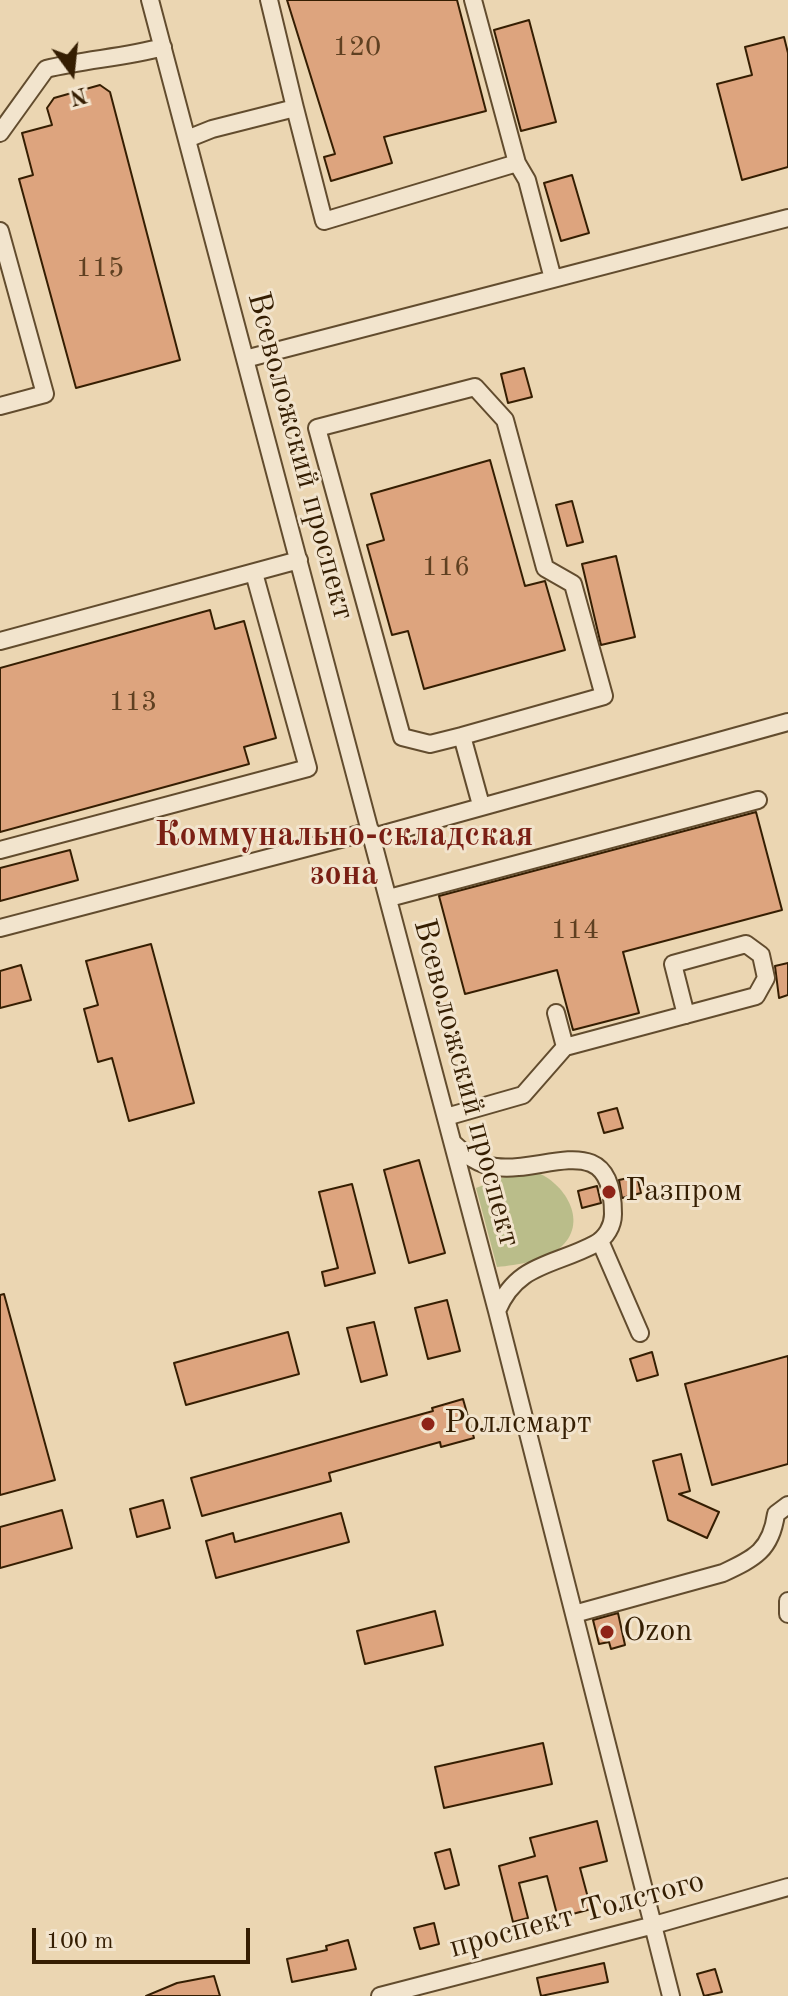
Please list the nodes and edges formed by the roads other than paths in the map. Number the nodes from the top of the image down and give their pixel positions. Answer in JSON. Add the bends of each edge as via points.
{"nodes":[{"id":1,"x":150,"y":0,"type":"edge"},
{"id":2,"x":269,"y":0,"type":"edge"},
{"id":3,"x":473,"y":0,"type":"edge"},
{"id":4,"x":163,"y":47,"type":"junction"},
{"id":5,"x":295,"y":108,"type":"junction"},
{"id":6,"x":0,"y":133,"type":"edge"},
{"id":7,"x":187,"y":139,"type":"junction"},
{"id":8,"x":517,"y":163,"type":"junction"},
{"id":9,"x":788,"y":218,"type":"edge"},
{"id":10,"x":0,"y":231,"type":"edge"},
{"id":11,"x":2,"y":249,"type":"edge"},
{"id":12,"x":553,"y":279,"type":"junction"},
{"id":13,"x":245,"y":359,"type":"junction"},
{"id":14,"x":0,"y":406,"type":"edge"},
{"id":15,"x":299,"y":560,"type":"junction"},
{"id":16,"x":254,"y":573,"type":"junction"},
{"id":17,"x":0,"y":641,"type":"edge"},
{"id":18,"x":788,"y":722,"type":"edge"},
{"id":19,"x":462,"y":736,"type":"junction"},
{"id":20,"x":758,"y":800,"type":"dead end"},
{"id":21,"x":481,"y":805,"type":"junction"},
{"id":22,"x":372,"y":834,"type":"junction"},
{"id":23,"x":0,"y":850,"type":"edge"},
{"id":24,"x":389,"y":898,"type":"junction"},
{"id":25,"x":0,"y":928,"type":"edge"},
{"id":26,"x":556,"y":1013,"type":"dead end"},
{"id":27,"x":686,"y":1015,"type":"junction"},
{"id":28,"x":565,"y":1047,"type":"junction"},
{"id":29,"x":446,"y":1117,"type":"junction"},
{"id":30,"x":453,"y":1143,"type":"junction"},
{"id":31,"x":600,"y":1241,"type":"junction"},
{"id":32,"x":497,"y":1311,"type":"junction"},
{"id":33,"x":640,"y":1333,"type":"dead end"},
{"id":34,"x":788,"y":1505,"type":"edge"},
{"id":35,"x":788,"y":1601,"type":"edge"},
{"id":36,"x":574,"y":1614,"type":"junction"},
{"id":37,"x":788,"y":1614,"type":"edge"},
{"id":38,"x":788,"y":1887,"type":"edge"},
{"id":39,"x":654,"y":1925,"type":"junction"},
{"id":40,"x":380,"y":1996,"type":"edge"},
{"id":41,"x":671,"y":1996,"type":"edge"}],
"edges":[{"from":1,"to":4,"type":"street","name":"Всеволожский проспект"},
{"from":2,"to":5,"type":"street"},
{"from":3,"to":8,"type":"street"},
{"from":4,"to":6,"type":"street","via":[[46,69]]},
{"from":4,"to":7,"type":"street","name":"Всеволожский проспект"},
{"from":5,"to":7,"type":"street"},
{"from":5,"to":8,"type":"street","via":[[324,221]]},
{"from":7,"to":13,"type":"street","name":"Всеволожский проспект"},
{"from":8,"to":12,"type":"street","via":[[527,180]]},
{"from":9,"to":12,"type":"street"},
{"from":10,"to":11,"type":"street"},
{"from":11,"to":14,"type":"street","via":[[45,394]]},
{"from":12,"to":13,"type":"street"},
{"from":13,"to":15,"type":"street","name":"Всеволожский проспект"},
{"from":15,"to":16,"type":"street"},
{"from":15,"to":22,"type":"street","name":"Всеволожский проспект"},
{"from":16,"to":17,"type":"street"},
{"from":16,"to":23,"type":"street","via":[[308,768]]},
{"from":18,"to":21,"type":"street"},
{"from":19,"to":19,"type":"street","via":[[604,696],[573,584],[545,568],[505,420],[475,387],[317,428],[402,737],[430,744]]},
{"from":19,"to":21,"type":"street"},
{"from":20,"to":24,"type":"street"},
{"from":21,"to":22,"type":"street"},
{"from":22,"to":24,"type":"street","name":"Всеволожский проспект"},
{"from":22,"to":25,"type":"street"},
{"from":24,"to":29,"type":"street","name":"Всеволожский проспект"},
{"from":26,"to":28,"type":"street"},
{"from":27,"to":27,"type":"street","via":[[673,964],[746,944],[761,955],[766,978],[756,996]]},
{"from":27,"to":28,"type":"street"},
{"from":28,"to":29,"type":"street","via":[[523,1095]]},
{"from":29,"to":30,"type":"street","name":"Всеволожский проспект"},
{"from":30,"to":31,"type":"street","via":[[468,1157],[498,1168],[566,1158],[596,1165],[613,1206],[613,1220]]},
{"from":30,"to":32,"type":"street","name":"Всеволожский проспект"},
{"from":31,"to":32,"type":"street","via":[[528,1271],[505,1291]]},
{"from":31,"to":33,"type":"street"},
{"from":32,"to":36,"type":"street","name":"Всеволожский проспект"},
{"from":34,"to":36,"type":"street","via":[[776,1514],[773,1537],[744,1563]]},
{"from":35,"to":37,"type":"street"},
{"from":36,"to":39,"type":"street","name":"Всеволожский проспект"},
{"from":38,"to":39,"type":"street","name":"проспект Толстого"},
{"from":39,"to":40,"type":"street","name":"проспект Толстого"},
{"from":39,"to":41,"type":"street","name":"Всеволожский проспект"}]}
